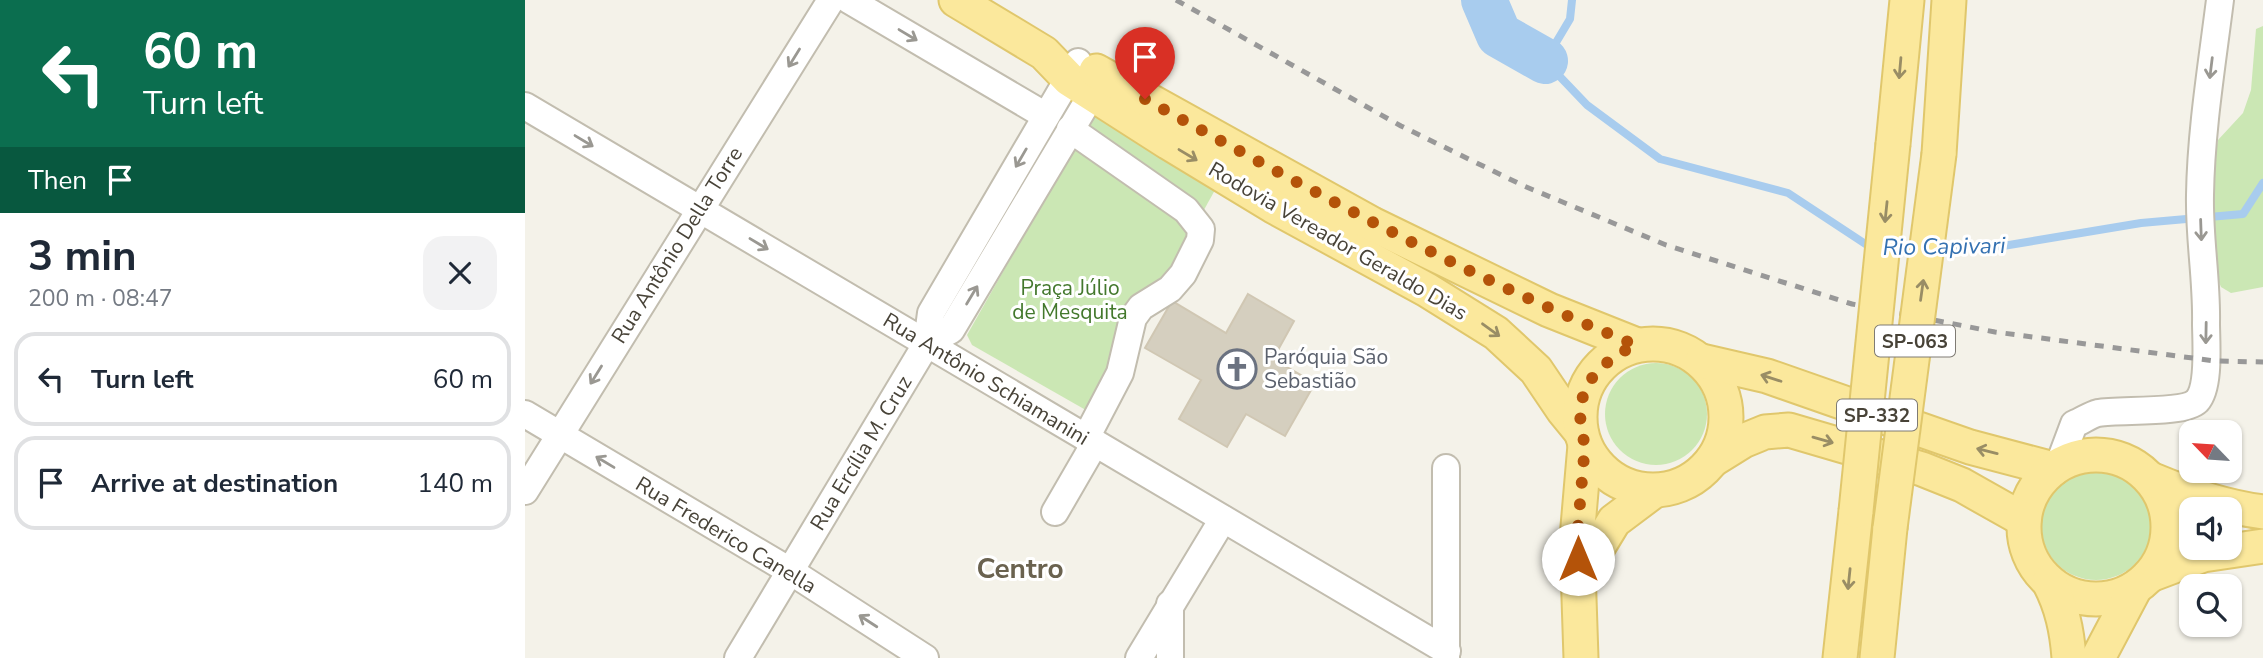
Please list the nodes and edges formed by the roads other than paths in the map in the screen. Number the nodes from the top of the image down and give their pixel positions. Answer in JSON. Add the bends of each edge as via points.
{"nodes":[{"id":1,"x":831,"y":0,"type":"edge"},
{"id":2,"x":849,"y":0,"type":"edge"},
{"id":3,"x":956,"y":0,"type":"edge"},
{"id":4,"x":1907,"y":0,"type":"edge"},
{"id":5,"x":1949,"y":0,"type":"edge"},
{"id":6,"x":1964,"y":0,"type":"edge"},
{"id":7,"x":2220,"y":0,"type":"edge"},
{"id":8,"x":1086,"y":77,"type":"junction"},
{"id":9,"x":525,"y":106,"type":"edge"},
{"id":10,"x":1046,"y":116,"type":"junction"},
{"id":11,"x":1070,"y":129,"type":"junction"},
{"id":12,"x":1940,"y":147,"type":"junction"},
{"id":13,"x":700,"y":209,"type":"junction"},
{"id":14,"x":922,"y":340,"type":"junction"},
{"id":15,"x":1636,"y":345,"type":"junction"},
{"id":16,"x":1702,"y":360,"type":"junction"},
{"id":17,"x":525,"y":414,"type":"edge"},
{"id":18,"x":558,"y":435,"type":"junction"},
{"id":19,"x":1583,"y":439,"type":"junction"},
{"id":20,"x":1090,"y":441,"type":"junction"},
{"id":21,"x":1714,"y":459,"type":"junction"},
{"id":22,"x":2056,"y":466,"type":"junction"},
{"id":23,"x":1446,"y":468,"type":"dead end"},
{"id":24,"x":2153,"y":480,"type":"junction"},
{"id":25,"x":525,"y":491,"type":"edge"},
{"id":26,"x":1654,"y":491,"type":"junction"},
{"id":27,"x":1055,"y":512,"type":"dead end"},
{"id":28,"x":2263,"y":512,"type":"edge"},
{"id":29,"x":1223,"y":519,"type":"junction"},
{"id":30,"x":2024,"y":520,"type":"junction"},
{"id":31,"x":2263,"y":546,"type":"edge"},
{"id":32,"x":790,"y":572,"type":"junction"},
{"id":33,"x":1579,"y":580,"type":"junction"},
{"id":34,"x":2049,"y":582,"type":"junction"},
{"id":35,"x":2143,"y":582,"type":"junction"},
{"id":36,"x":1170,"y":603,"type":"junction"},
{"id":37,"x":1447,"y":655,"type":"edge"},
{"id":38,"x":738,"y":658,"type":"edge"},
{"id":39,"x":925,"y":658,"type":"edge"},
{"id":40,"x":1139,"y":658,"type":"edge"},
{"id":41,"x":1170,"y":658,"type":"edge"},
{"id":42,"x":1581,"y":658,"type":"edge"},
{"id":43,"x":1840,"y":658,"type":"edge"},
{"id":44,"x":1877,"y":658,"type":"edge"},
{"id":45,"x":2069,"y":658,"type":"edge"},
{"id":46,"x":2098,"y":658,"type":"edge"}],
"edges":[{"from":1,"to":13,"type":"street","name":"Rua Antônio Della Torre","one_way":true},
{"from":2,"to":10,"type":"street","one_way":true},
{"from":3,"to":8,"type":"main road","number":"SP-332"},
{"from":4,"to":43,"type":"main road","number":"SP-063","one_way":true,"bridge":true},
{"from":5,"to":12,"type":"main road","number":"SP-063"},
{"from":6,"to":12,"type":"street"},
{"from":7,"to":22,"type":"street","one_way":true,"via":[[2200,194],[2205,379],[2196,402],[2183,407],[2095,414],[2074,424]]},
{"from":8,"to":10,"type":"street","name":"Rua Ercília M. Cruz"},
{"from":8,"to":11,"type":"street"},
{"from":8,"to":15,"type":"main road","name":"Rodovia Vereador Geraldo Dias","number":"SP-332","via":[[1372,224],[1549,310]]},
{"from":8,"to":19,"type":"main road","name":"Rodovia Vereador Geraldo Dias","number":"SP-332","one_way":true,"via":[[1168,143],[1496,333],[1536,370]]},
{"from":9,"to":13,"type":"street","name":"Rua Antônio Schiamanini","one_way":true},
{"from":10,"to":14,"type":"street","name":"Rua Ercília M. Cruz","one_way":true,"via":[[931,313]]},
{"from":14,"to":11,"type":"street","one_way":true,"via":[[951,330]]},
{"from":11,"to":20,"type":"street","via":[[1186,211],[1201,229],[1183,274],[1133,318],[1120,373]]},
{"from":44,"to":12,"type":"main road","number":"SP-063","one_way":true,"bridge":true},
{"from":13,"to":14,"type":"street","name":"Rua Antônio Schiamanini","one_way":true},
{"from":13,"to":18,"type":"street","name":"Rua Antônio Della Torre","one_way":true},
{"from":14,"to":20,"type":"street","name":"Rua Antônio Schiamanini"},
{"from":14,"to":32,"type":"street","name":"Rua Ercília M. Cruz"},
{"from":15,"to":16,"type":"main road","number":"SP-332","via":[[1671,345]]},
{"from":15,"to":19,"type":"main road","number":"SP-332","via":[[1611,357],[1591,377],[1581,404]]},
{"from":16,"to":21,"type":"main road","number":"SP-332","via":[[1719,382],[1727,407],[1725,434]]},
{"from":22,"to":16,"type":"main road","number":"SP-332","one_way":true,"via":[[1970,447],[1767,376]]},
{"from":17,"to":18,"type":"street","name":"Rua Frederico Canella"},
{"from":18,"to":25,"type":"street","name":"Rua Antônio Della Torre"},
{"from":32,"to":18,"type":"street","name":"Rua Frederico Canella","one_way":true},
{"from":19,"to":26,"type":"main road","number":"SP-332","via":[[1596,464],[1612,479]]},
{"from":19,"to":33,"type":"main road"},
{"from":20,"to":27,"type":"street"},
{"from":20,"to":29,"type":"street","name":"Rua Antônio Schiamanini"},
{"from":21,"to":26,"type":"main road","number":"SP-332","via":[[1688,482]]},
{"from":21,"to":30,"type":"main road","number":"SP-332","one_way":true,"via":[[1743,440],[1789,430],[1962,485]]},
{"from":22,"to":24,"type":"main road","number":"SP-332","via":[[2083,455],[2109,455],[2133,464]]},
{"from":22,"to":30,"type":"main road","via":[[2039,483]]},
{"from":23,"to":37,"type":"street"},
{"from":24,"to":28,"type":"main road","number":"SP-332","via":[[2193,497]]},
{"from":24,"to":35,"type":"main road","via":[[2165,503],[2169,528],[2164,554]]},
{"from":26,"to":33,"type":"main road","via":[[1614,521]]},
{"from":29,"to":36,"type":"street"},
{"from":29,"to":37,"type":"street","name":"Rua Antônio Schiamanini"},
{"from":30,"to":34,"type":"main road","via":[[2034,564]]},
{"from":31,"to":35,"type":"main road","via":[[2203,555]]},
{"from":32,"to":38,"type":"street","name":"Rua Ercília M. Cruz"},
{"from":39,"to":32,"type":"street","name":"Rua Frederico Canella","one_way":true},
{"from":33,"to":42,"type":"main road"},
{"from":34,"to":35,"type":"main road","via":[[2069,594],[2091,599],[2114,597]]},
{"from":34,"to":45,"type":"main road","via":[[2067,630]]},
{"from":35,"to":46,"type":"main road"},
{"from":36,"to":40,"type":"street"},
{"from":36,"to":41,"type":"street"}]}
